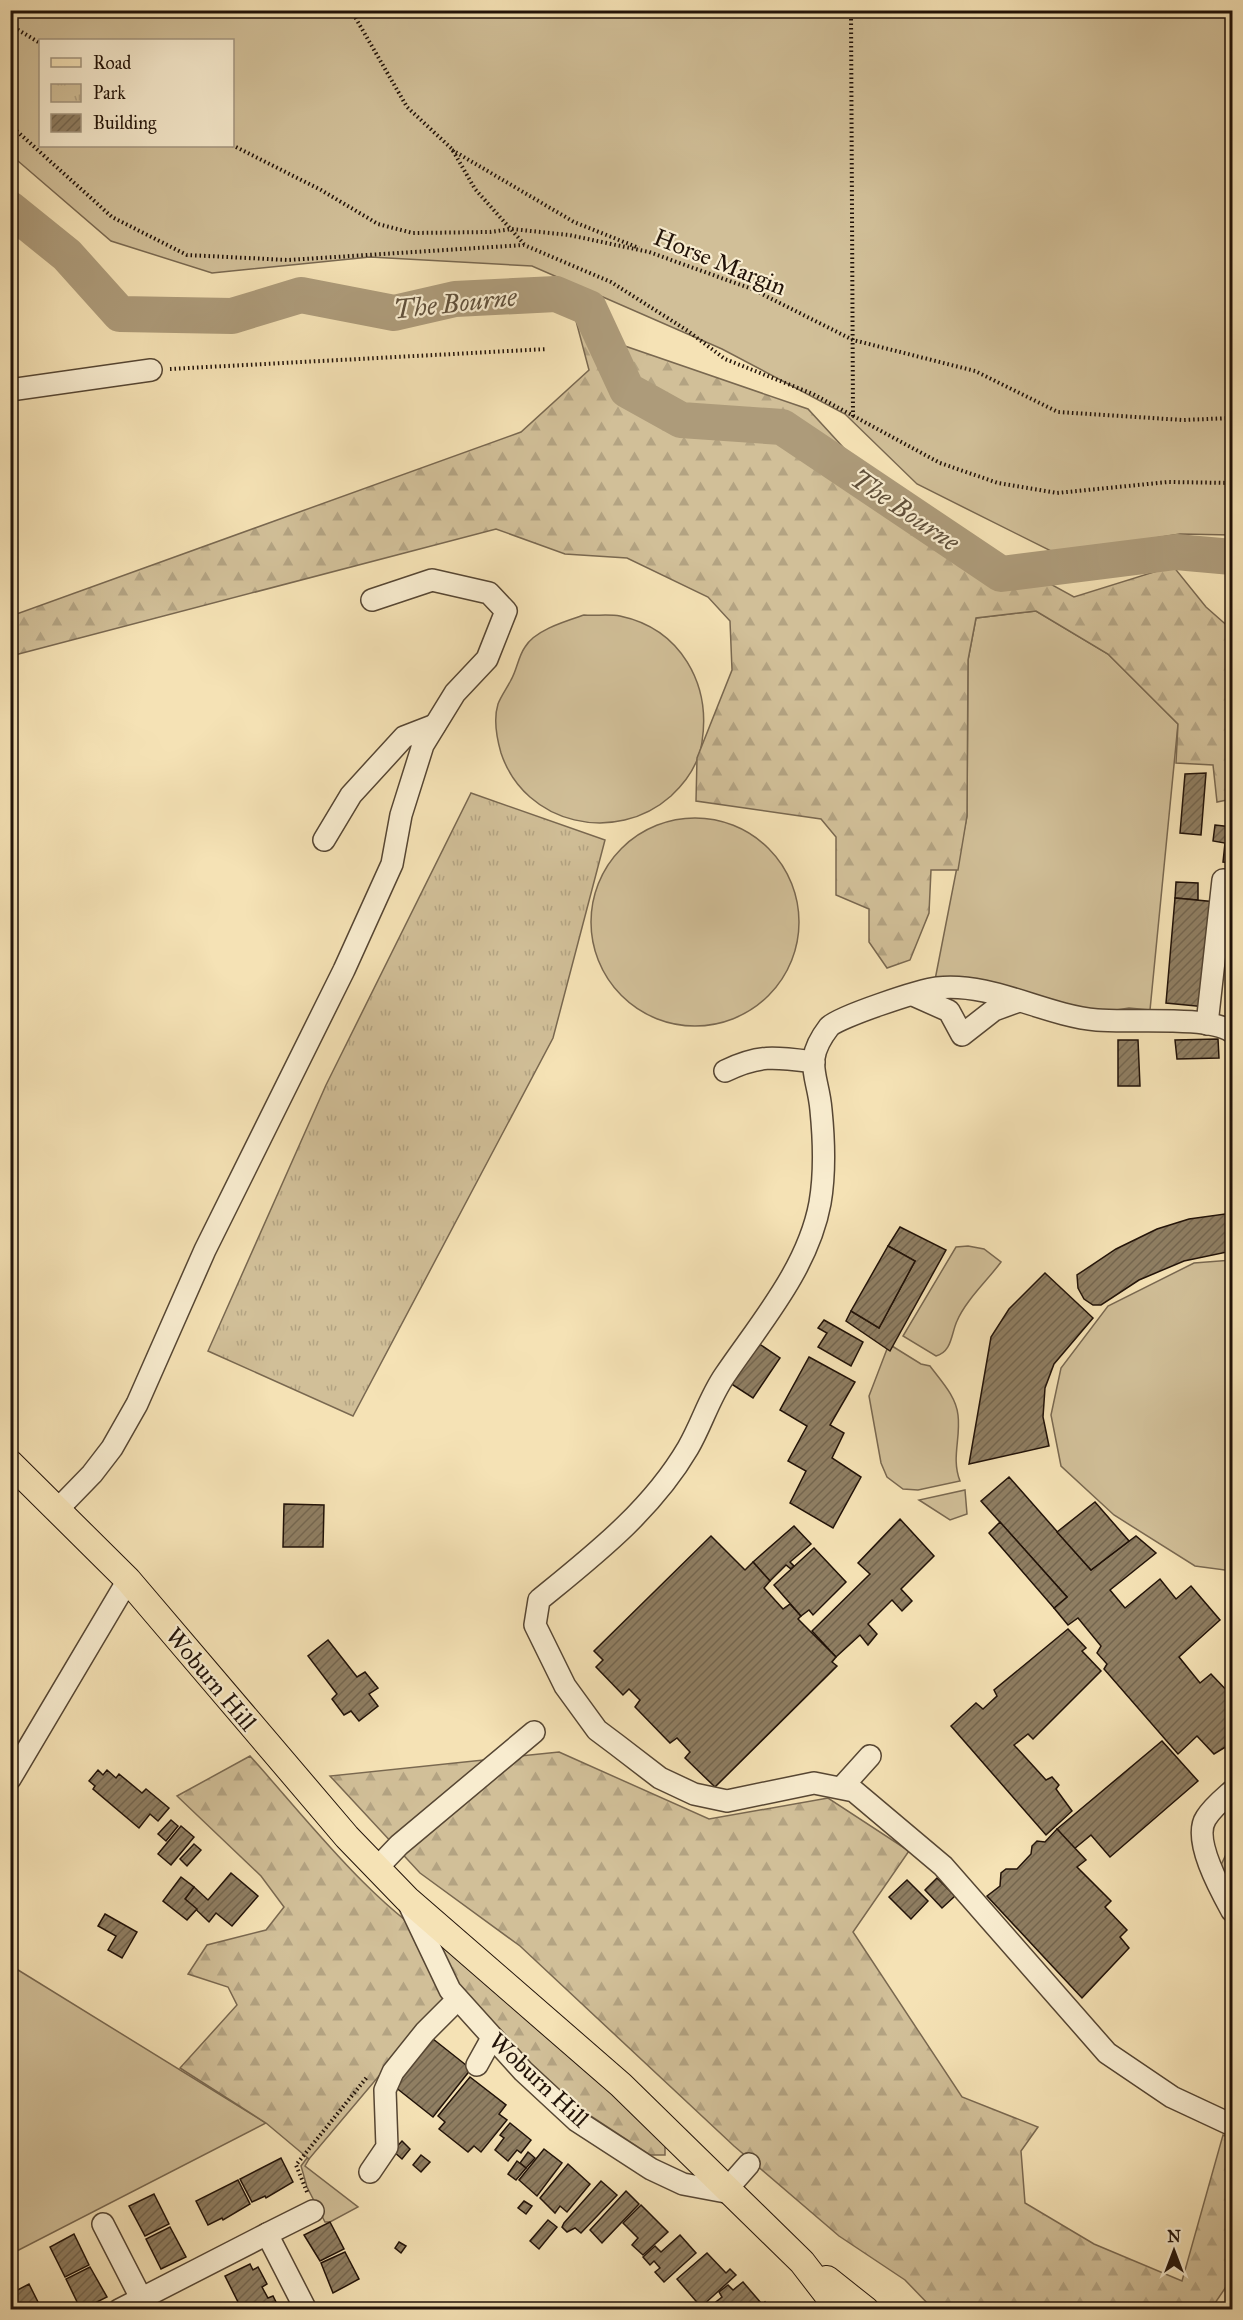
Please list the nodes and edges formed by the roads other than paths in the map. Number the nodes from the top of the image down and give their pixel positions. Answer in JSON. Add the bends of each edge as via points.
{"nodes":[{"id":1,"x":151,"y":370,"type":"road end"},
{"id":2,"x":10,"y":390,"type":"edge"},
{"id":3,"x":372,"y":600,"type":"dead end"},
{"id":4,"x":435,"y":725,"type":"junction"},
{"id":5,"x":324,"y":840,"type":"dead end"},
{"id":6,"x":1223,"y":880,"type":"dead end"},
{"id":7,"x":913,"y":995,"type":"junction"},
{"id":8,"x":1019,"y":1001,"type":"junction"},
{"id":9,"x":1208,"y":1024,"type":"junction"},
{"id":10,"x":1232,"y":1031,"type":"edge"},
{"id":11,"x":814,"y":1062,"type":"junction"},
{"id":12,"x":725,"y":1071,"type":"dead end"},
{"id":13,"x":10,"y":1463,"type":"edge"},
{"id":14,"x":58,"y":1509,"type":"junction"},
{"id":15,"x":128,"y":1580,"type":"junction"},
{"id":16,"x":534,"y":1732,"type":"dead end"},
{"id":17,"x":870,"y":1756,"type":"dead end"},
{"id":18,"x":10,"y":1779,"type":"edge"},
{"id":19,"x":842,"y":1787,"type":"junction"},
{"id":20,"x":1233,"y":1791,"type":"edge"},
{"id":21,"x":378,"y":1868,"type":"junction"},
{"id":22,"x":407,"y":1899,"type":"junction"},
{"id":23,"x":1233,"y":1911,"type":"edge"},
{"id":24,"x":458,"y":2000,"type":"junction"},
{"id":25,"x":492,"y":2038,"type":"junction"},
{"id":26,"x":478,"y":2066,"type":"dead end"},
{"id":27,"x":1233,"y":2125,"type":"edge"},
{"id":28,"x":749,"y":2164,"type":"dead end"},
{"id":29,"x":370,"y":2172,"type":"dead end"},
{"id":30,"x":729,"y":2191,"type":"junction"},
{"id":31,"x":313,"y":2211,"type":"dead end"},
{"id":32,"x":103,"y":2224,"type":"dead end"},
{"id":33,"x":267,"y":2234,"type":"junction"},
{"id":34,"x":802,"y":2262,"type":"junction"},
{"id":35,"x":141,"y":2298,"type":"junction"},
{"id":36,"x":119,"y":2310,"type":"edge"},
{"id":37,"x":306,"y":2310,"type":"edge"},
{"id":38,"x":839,"y":2310,"type":"edge"},
{"id":39,"x":866,"y":2310,"type":"edge"}],
"edges":[{"from":1,"to":2,"type":"street"},
{"from":3,"to":4,"type":"street","via":[[432,580],[489,593],[506,611],[487,659],[455,693]]},
{"from":4,"to":5,"type":"street","via":[[404,737],[351,795]]},
{"from":4,"to":14,"type":"street","via":[[423,745],[407,795],[392,864],[344,970],[205,1250],[137,1404],[93,1474]]},
{"from":6,"to":9,"type":"street"},
{"from":7,"to":8,"type":"street","via":[[935,988],[970,988]]},
{"from":7,"to":8,"type":"street","via":[[949,1011],[962,1035],[994,1010]]},
{"from":7,"to":11,"type":"street","via":[[832,1024],[818,1043]]},
{"from":8,"to":9,"type":"street","via":[[1086,1019]]},
{"from":9,"to":10,"type":"street"},
{"from":11,"to":12,"type":"street","via":[[750,1059]]},
{"from":11,"to":19,"type":"street","via":[[814,1084],[821,1107],[820,1205],[794,1276],[714,1391],[688,1448],[667,1477],[621,1534],[539,1600],[535,1625],[565,1686],[597,1730],[660,1778],[694,1794],[727,1801],[814,1783]]},
{"from":13,"to":14,"type":"main road","name":"Woburn Hill"},
{"from":14,"to":15,"type":"main road","name":"Woburn Hill"},
{"from":15,"to":18,"type":"street"},
{"from":15,"to":21,"type":"main road","name":"Woburn Hill","via":[[260,1737]]},
{"from":16,"to":21,"type":"street","via":[[399,1845]]},
{"from":17,"to":19,"type":"street"},
{"from":19,"to":27,"type":"street","via":[[854,1791],[943,1866],[1107,2054],[1172,2097]]},
{"from":20,"to":23,"type":"street","via":[[1204,1819],[1200,1836]]},
{"from":21,"to":22,"type":"main road","name":"Woburn Hill"},
{"from":22,"to":24,"type":"street","name":"Woburn Hill"},
{"from":22,"to":30,"type":"main road","name":"Woburn Hill","via":[[621,2085]]},
{"from":24,"to":25,"type":"street","name":"Woburn Hill"},
{"from":24,"to":29,"type":"street","via":[[425,2032],[393,2072],[385,2090],[387,2147]]},
{"from":25,"to":26,"type":"street"},
{"from":25,"to":30,"type":"street","name":"Woburn Hill","via":[[577,2121],[618,2149],[683,2184]]},
{"from":28,"to":30,"type":"street"},
{"from":30,"to":34,"type":"main road","name":"Woburn Hill"},
{"from":31,"to":33,"type":"street"},
{"from":32,"to":35,"type":"street"},
{"from":33,"to":35,"type":"street"},
{"from":33,"to":37,"type":"street"},
{"from":34,"to":38,"type":"main road","name":"Woburn Hill"},
{"from":34,"to":39,"type":"main road","name":"Woburn Hill"},
{"from":35,"to":36,"type":"street"}]}
